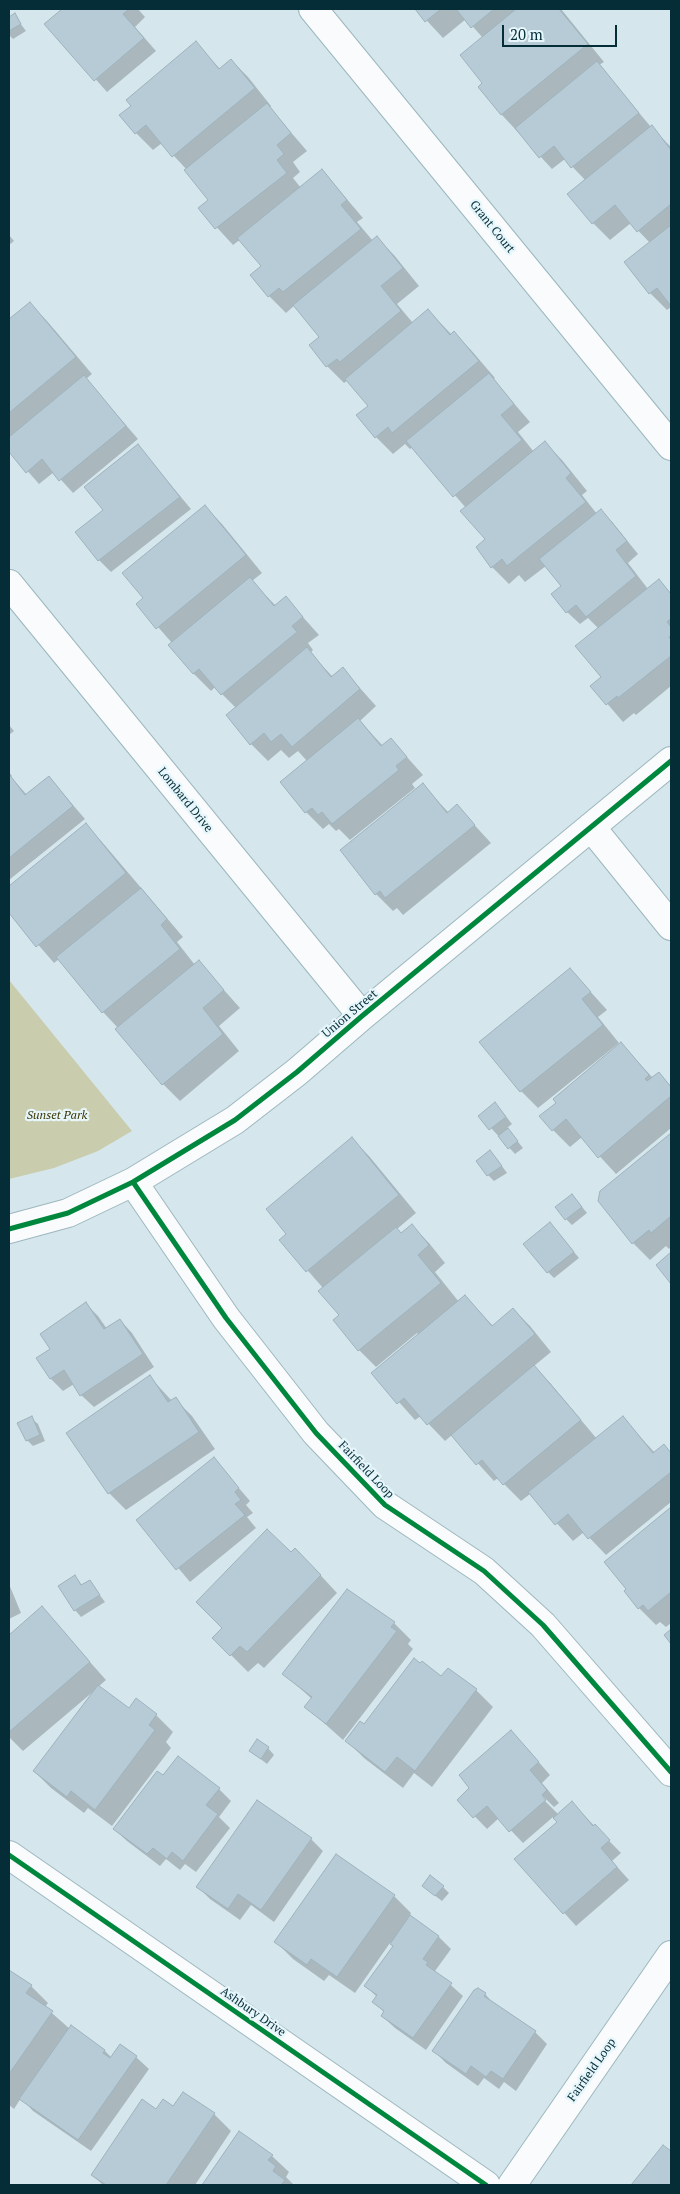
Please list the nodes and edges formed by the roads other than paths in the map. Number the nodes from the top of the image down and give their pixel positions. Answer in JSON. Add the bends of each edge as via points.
{"nodes":[{"id":1,"x":313,"y":9,"type":"edge"},
{"id":2,"x":671,"y":446,"type":"edge"},
{"id":3,"x":9,"y":584,"type":"edge"},
{"id":4,"x":671,"y":761,"type":"edge"},
{"id":5,"x":591,"y":827,"type":"junction"},
{"id":6,"x":671,"y":926,"type":"edge"},
{"id":7,"x":362,"y":1016,"type":"junction"},
{"id":8,"x":133,"y":1182,"type":"junction"},
{"id":9,"x":9,"y":1229,"type":"edge"},
{"id":10,"x":671,"y":1772,"type":"edge"},
{"id":11,"x":9,"y":1855,"type":"edge"},
{"id":12,"x":671,"y":1955,"type":"edge"},
{"id":13,"x":486,"y":2185,"type":"edge"},
{"id":14,"x":512,"y":2185,"type":"edge"}],
"edges":[{"from":1,"to":2,"type":"street","name":"Grant Court"},
{"from":3,"to":7,"type":"street","name":"Lombard Drive"},
{"from":4,"to":5,"type":"street","name":"Union Street"},
{"from":5,"to":6,"type":"street"},
{"from":5,"to":7,"type":"street","name":"Union Street"},
{"from":7,"to":8,"type":"street","name":"Union Street","via":[[235,1120]]},
{"from":8,"to":9,"type":"street","name":"Union Street","via":[[68,1213]]},
{"from":8,"to":10,"type":"street","name":"Fairfield Loop","via":[[226,1318],[316,1433],[385,1505],[484,1571],[543,1625]]},
{"from":11,"to":13,"type":"street","name":"Ashbury Drive"},
{"from":12,"to":14,"type":"street","name":"Fairfield Loop"}]}
